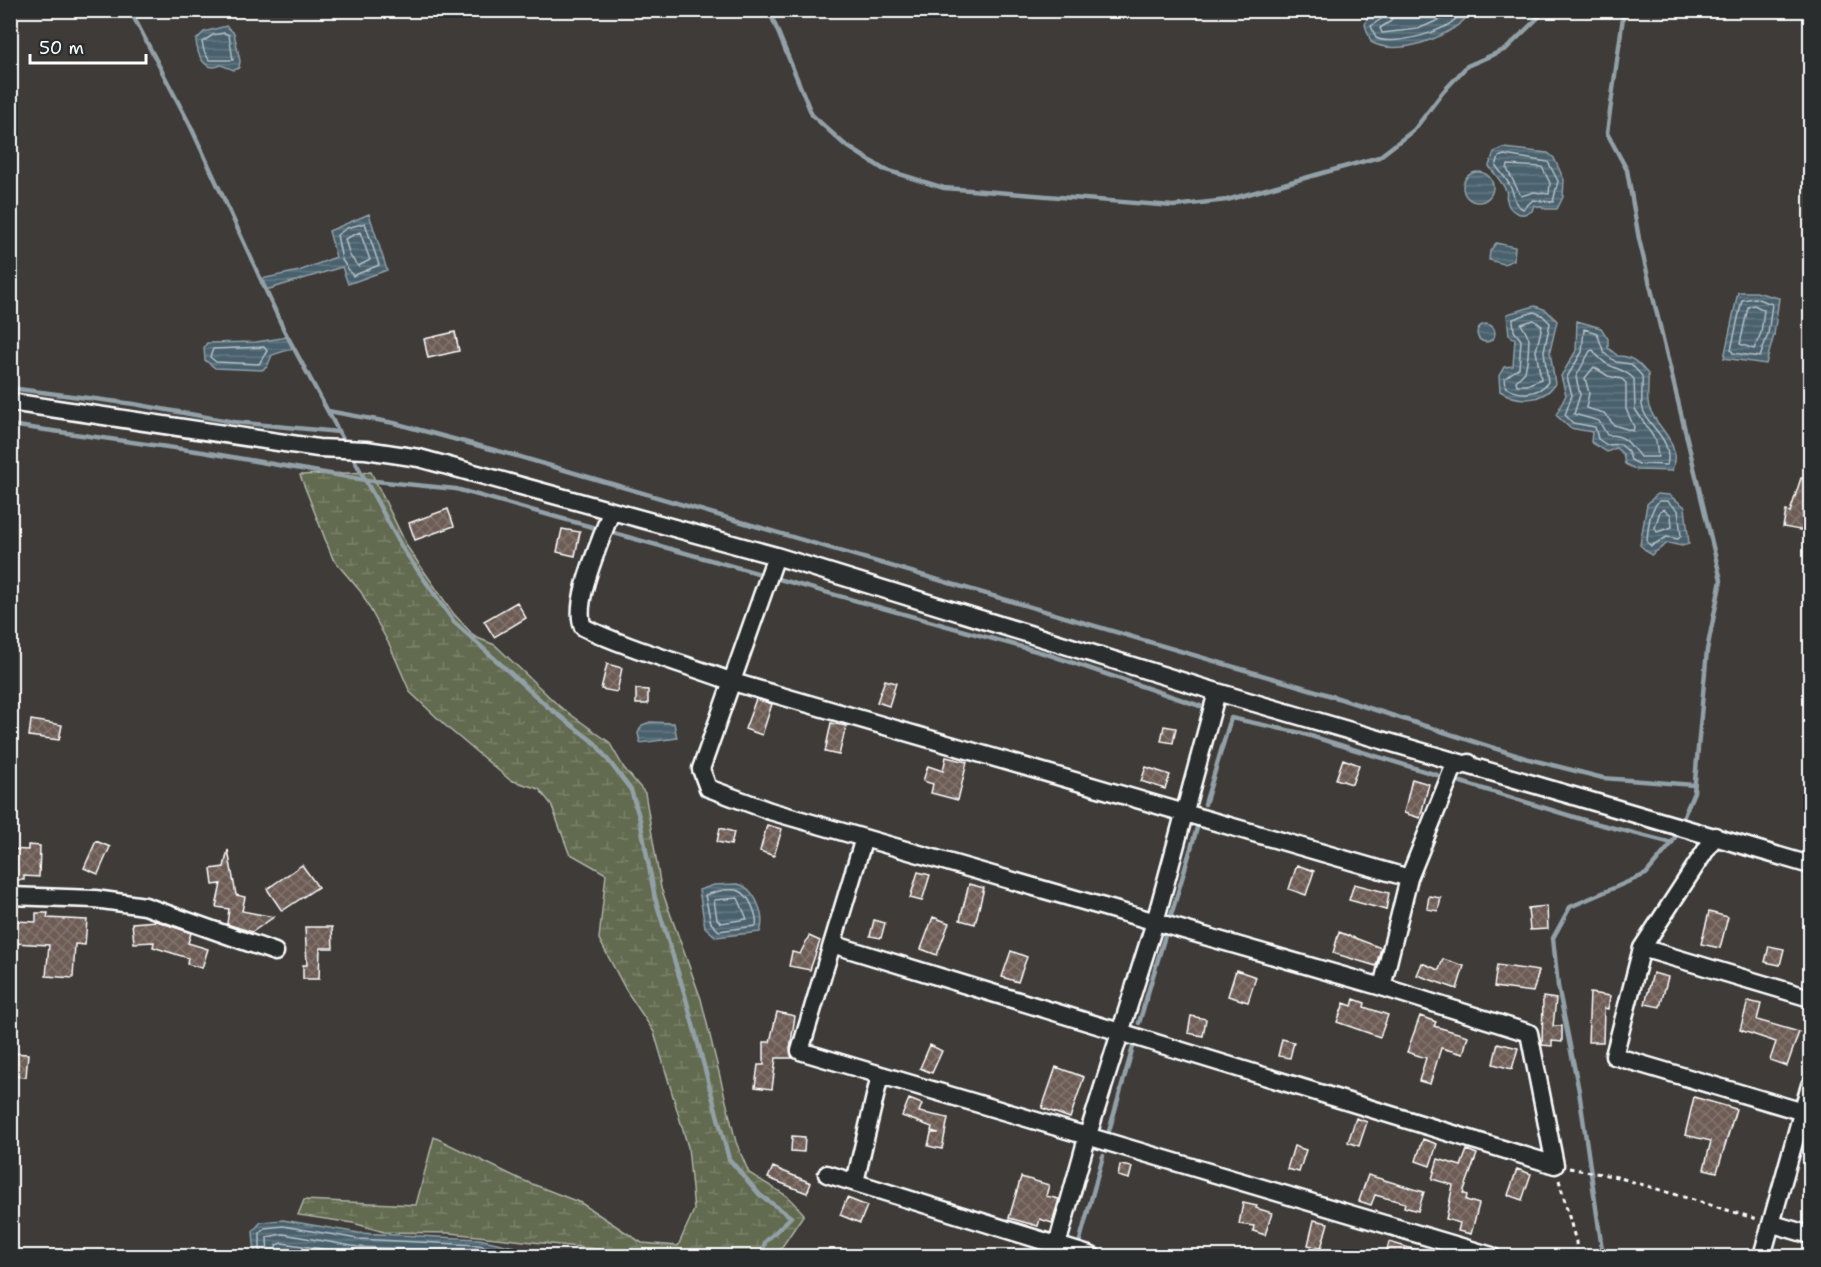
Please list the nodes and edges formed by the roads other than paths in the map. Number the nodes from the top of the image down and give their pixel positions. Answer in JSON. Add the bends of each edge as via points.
{"nodes":[{"id":1,"x":10,"y":402,"type":"edge"},
{"id":2,"x":611,"y":511,"type":"junction"},
{"id":3,"x":776,"y":556,"type":"junction"},
{"id":4,"x":733,"y":682,"type":"junction"},
{"id":5,"x":1217,"y":692,"type":"junction"},
{"id":6,"x":1469,"y":763,"type":"junction"},
{"id":7,"x":1184,"y":811,"type":"junction"},
{"id":8,"x":1708,"y":834,"type":"junction"},
{"id":9,"x":864,"y":838,"type":"junction"},
{"id":10,"x":1810,"y":865,"type":"edge"},
{"id":11,"x":1409,"y":878,"type":"junction"},
{"id":12,"x":10,"y":896,"type":"edge"},
{"id":13,"x":1155,"y":922,"type":"junction"},
{"id":14,"x":832,"y":944,"type":"junction"},
{"id":15,"x":1642,"y":948,"type":"junction"},
{"id":16,"x":275,"y":952,"type":"dead end"},
{"id":17,"x":1382,"y":987,"type":"junction"},
{"id":18,"x":1810,"y":998,"type":"edge"},
{"id":19,"x":1122,"y":1030,"type":"junction"},
{"id":20,"x":880,"y":1075,"type":"junction"},
{"id":21,"x":1810,"y":1084,"type":"edge"},
{"id":22,"x":1806,"y":1113,"type":"edge"},
{"id":23,"x":1087,"y":1138,"type":"junction"},
{"id":24,"x":827,"y":1174,"type":"dead end"},
{"id":25,"x":855,"y":1182,"type":"junction"},
{"id":26,"x":1773,"y":1224,"type":"junction"},
{"id":27,"x":1810,"y":1235,"type":"edge"},
{"id":28,"x":1056,"y":1251,"type":"edge"},
{"id":29,"x":1092,"y":1257,"type":"edge"},
{"id":30,"x":1492,"y":1257,"type":"edge"},
{"id":31,"x":1762,"y":1257,"type":"edge"}],
"edges":[{"from":1,"to":2,"type":"street","via":[[318,448],[419,458]]},
{"from":2,"to":3,"type":"street"},
{"from":2,"to":4,"type":"street","via":[[581,594],[579,616],[583,627],[618,644],[673,659]]},
{"from":3,"to":4,"type":"street"},
{"from":3,"to":5,"type":"street"},
{"from":4,"to":7,"type":"street"},
{"from":4,"to":9,"type":"street","via":[[701,770],[708,788]]},
{"from":5,"to":6,"type":"street"},
{"from":5,"to":7,"type":"street"},
{"from":6,"to":8,"type":"street"},
{"from":6,"to":11,"type":"street","via":[[1453,769]]},
{"from":7,"to":11,"type":"street"},
{"from":7,"to":13,"type":"street"},
{"from":8,"to":10,"type":"street"},
{"from":8,"to":15,"type":"street"},
{"from":9,"to":13,"type":"street"},
{"from":9,"to":14,"type":"street"},
{"from":11,"to":17,"type":"street"},
{"from":12,"to":16,"type":"street","via":[[95,899],[145,906]]},
{"from":13,"to":17,"type":"street"},
{"from":13,"to":19,"type":"street"},
{"from":14,"to":19,"type":"street"},
{"from":14,"to":20,"type":"street","via":[[800,1051]]},
{"from":15,"to":18,"type":"street"},
{"from":15,"to":22,"type":"street","via":[[1614,1056]]},
{"from":17,"to":19,"type":"street","via":[[1529,1033],[1555,1165]]},
{"from":19,"to":23,"type":"street"},
{"from":20,"to":23,"type":"street"},
{"from":20,"to":25,"type":"street"},
{"from":21,"to":22,"type":"street"},
{"from":22,"to":26,"type":"street"},
{"from":23,"to":28,"type":"street"},
{"from":23,"to":30,"type":"street"},
{"from":24,"to":25,"type":"street"},
{"from":25,"to":28,"type":"street"},
{"from":26,"to":27,"type":"street"},
{"from":26,"to":31,"type":"street"},
{"from":28,"to":29,"type":"street"}]}
